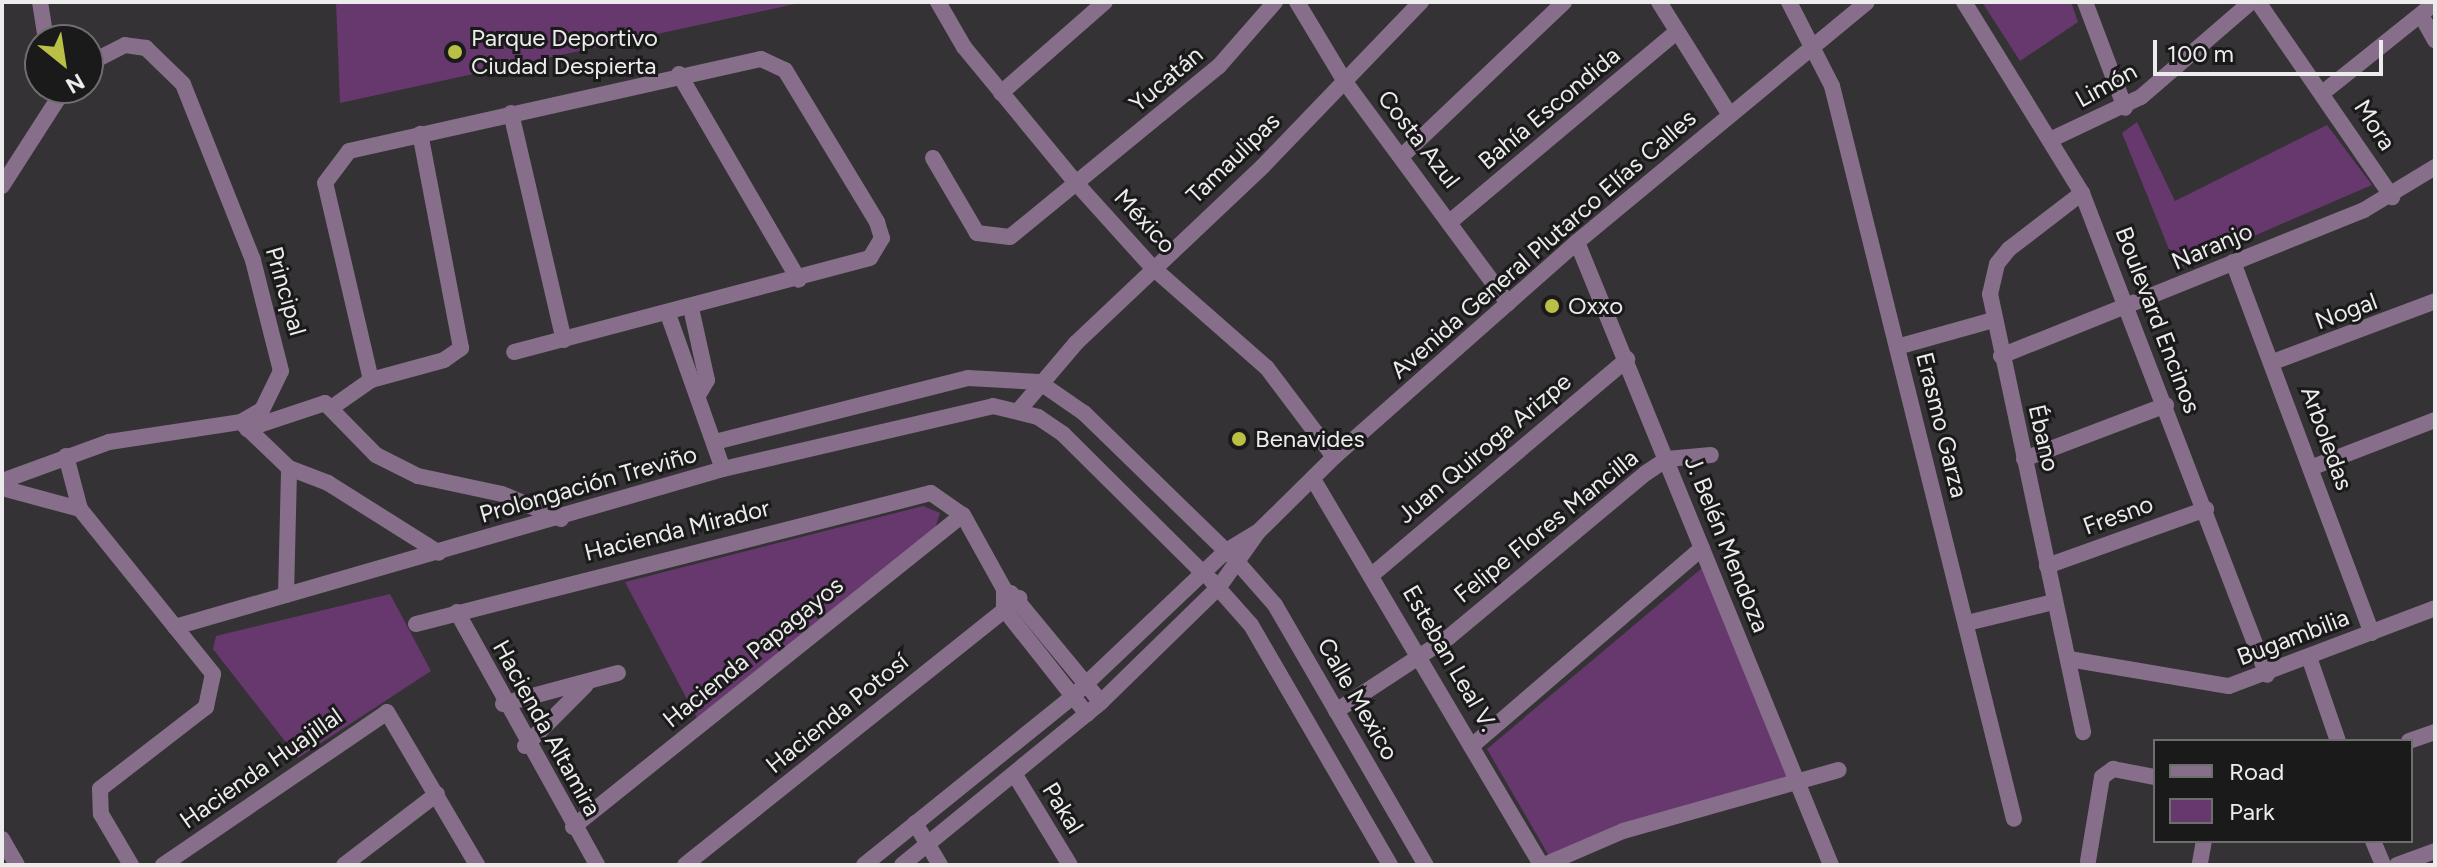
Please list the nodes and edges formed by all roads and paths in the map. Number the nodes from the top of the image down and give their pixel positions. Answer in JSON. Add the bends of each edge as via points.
{"nodes":[{"id":1,"x":40,"y":2,"type":"edge"},
{"id":2,"x":938,"y":2,"type":"edge"},
{"id":3,"x":1105,"y":2,"type":"edge"},
{"id":4,"x":1275,"y":2,"type":"edge"},
{"id":5,"x":1297,"y":2,"type":"edge"},
{"id":6,"x":1421,"y":2,"type":"edge"},
{"id":7,"x":1564,"y":2,"type":"edge"},
{"id":8,"x":1659,"y":2,"type":"edge"},
{"id":9,"x":1789,"y":2,"type":"edge"},
{"id":10,"x":1867,"y":2,"type":"edge"},
{"id":11,"x":1964,"y":2,"type":"edge"},
{"id":12,"x":2085,"y":2,"type":"edge"},
{"id":13,"x":2251,"y":2,"type":"edge"},
{"id":14,"x":2258,"y":2,"type":"edge"},
{"id":15,"x":2435,"y":3,"type":"edge"},
{"id":16,"x":2421,"y":15,"type":"junction"},
{"id":17,"x":43,"y":24,"type":"edge"},
{"id":18,"x":1676,"y":32,"type":"junction"},
{"id":19,"x":2435,"y":40,"type":"edge"},
{"id":20,"x":1816,"y":44,"type":"junction"},
{"id":21,"x":104,"y":56,"type":"edge"},
{"id":22,"x":679,"y":74,"type":"junction"},
{"id":23,"x":1345,"y":82,"type":"junction"},
{"id":24,"x":2325,"y":91,"type":"junction"},
{"id":25,"x":1001,"y":93,"type":"junction"},
{"id":26,"x":55,"y":104,"type":"edge"},
{"id":27,"x":2125,"y":108,"type":"junction"},
{"id":28,"x":511,"y":113,"type":"junction"},
{"id":29,"x":1730,"y":115,"type":"junction"},
{"id":30,"x":420,"y":134,"type":"junction"},
{"id":31,"x":2052,"y":139,"type":"junction"},
{"id":32,"x":1403,"y":155,"type":"junction"},
{"id":33,"x":933,"y":158,"type":"dead end"},
{"id":34,"x":2435,"y":167,"type":"edge"},
{"id":35,"x":1077,"y":184,"type":"junction"},
{"id":36,"x":2,"y":186,"type":"edge"},
{"id":37,"x":2082,"y":193,"type":"junction"},
{"id":38,"x":2392,"y":197,"type":"junction"},
{"id":39,"x":1451,"y":221,"type":"junction"},
{"id":40,"x":1577,"y":242,"type":"junction"},
{"id":41,"x":2233,"y":262,"type":"junction"},
{"id":42,"x":1152,"y":267,"type":"junction"},
{"id":43,"x":799,"y":280,"type":"junction"},
{"id":44,"x":2435,"y":301,"type":"edge"},
{"id":45,"x":1508,"y":303,"type":"junction"},
{"id":46,"x":2131,"y":307,"type":"junction"},
{"id":47,"x":691,"y":308,"type":"junction"},
{"id":48,"x":668,"y":314,"type":"junction"},
{"id":49,"x":1993,"y":320,"type":"junction"},
{"id":50,"x":564,"y":340,"type":"junction"},
{"id":51,"x":1897,"y":347,"type":"junction"},
{"id":52,"x":514,"y":352,"type":"dead end"},
{"id":53,"x":2001,"y":356,"type":"junction"},
{"id":54,"x":1627,"y":359,"type":"junction"},
{"id":55,"x":2273,"y":362,"type":"junction"},
{"id":56,"x":371,"y":380,"type":"junction"},
{"id":57,"x":1039,"y":382,"type":"junction"},
{"id":58,"x":699,"y":394,"type":"junction"},
{"id":59,"x":2166,"y":405,"type":"junction"},
{"id":60,"x":334,"y":406,"type":"junction"},
{"id":61,"x":1019,"y":410,"type":"junction"},
{"id":62,"x":2435,"y":420,"type":"edge"},
{"id":63,"x":244,"y":426,"type":"junction"},
{"id":64,"x":715,"y":442,"type":"junction"},
{"id":65,"x":1711,"y":455,"type":"dead end"},
{"id":66,"x":66,"y":456,"type":"junction"},
{"id":67,"x":1334,"y":457,"type":"junction"},
{"id":68,"x":1667,"y":459,"type":"junction"},
{"id":69,"x":2024,"y":459,"type":"junction"},
{"id":70,"x":2313,"y":467,"type":"junction"},
{"id":71,"x":289,"y":468,"type":"junction"},
{"id":72,"x":723,"y":469,"type":"junction"},
{"id":73,"x":1313,"y":479,"type":"junction"},
{"id":74,"x":2,"y":481,"type":"edge"},
{"id":75,"x":2,"y":488,"type":"edge"},
{"id":76,"x":80,"y":509,"type":"junction"},
{"id":77,"x":2206,"y":509,"type":"junction"},
{"id":78,"x":963,"y":515,"type":"junction"},
{"id":79,"x":561,"y":519,"type":"junction"},
{"id":80,"x":1258,"y":532,"type":"junction"},
{"id":81,"x":1702,"y":548,"type":"junction"},
{"id":82,"x":1226,"y":551,"type":"junction"},
{"id":83,"x":439,"y":553,"type":"junction"},
{"id":84,"x":1240,"y":563,"type":"junction"},
{"id":85,"x":2047,"y":566,"type":"junction"},
{"id":86,"x":1202,"y":572,"type":"junction"},
{"id":87,"x":1373,"y":574,"type":"junction"},
{"id":88,"x":1219,"y":587,"type":"junction"},
{"id":89,"x":1004,"y":589,"type":"junction"},
{"id":90,"x":286,"y":595,"type":"junction"},
{"id":91,"x":1020,"y":598,"type":"junction"},
{"id":92,"x":2054,"y":602,"type":"junction"},
{"id":93,"x":2435,"y":608,"type":"edge"},
{"id":94,"x":1004,"y":609,"type":"junction"},
{"id":95,"x":457,"y":612,"type":"junction"},
{"id":96,"x":1967,"y":623,"type":"junction"},
{"id":97,"x":416,"y":624,"type":"dead end"},
{"id":98,"x":175,"y":627,"type":"junction"},
{"id":99,"x":2372,"y":633,"type":"junction"},
{"id":100,"x":1422,"y":657,"type":"junction"},
{"id":101,"x":2309,"y":657,"type":"junction"},
{"id":102,"x":2069,"y":659,"type":"junction"},
{"id":103,"x":618,"y":673,"type":"dead end"},
{"id":104,"x":2267,"y":675,"type":"junction"},
{"id":105,"x":589,"y":682,"type":"junction"},
{"id":106,"x":1085,"y":684,"type":"junction"},
{"id":107,"x":1071,"y":698,"type":"junction"},
{"id":108,"x":1101,"y":702,"type":"junction"},
{"id":109,"x":503,"y":704,"type":"junction"},
{"id":110,"x":1336,"y":711,"type":"junction"},
{"id":111,"x":1087,"y":714,"type":"junction"},
{"id":112,"x":2083,"y":732,"type":"dead end"},
{"id":113,"x":2435,"y":732,"type":"edge"},
{"id":114,"x":2337,"y":739,"type":"edge"},
{"id":115,"x":2413,"y":740,"type":"edge"},
{"id":116,"x":1473,"y":745,"type":"junction"},
{"id":117,"x":525,"y":746,"type":"junction"},
{"id":118,"x":1839,"y":770,"type":"dead end"},
{"id":119,"x":1015,"y":775,"type":"junction"},
{"id":120,"x":2153,"y":777,"type":"edge"},
{"id":121,"x":1797,"y":783,"type":"junction"},
{"id":122,"x":437,"y":794,"type":"junction"},
{"id":123,"x":2014,"y":819,"type":"dead end"},
{"id":124,"x":915,"y":823,"type":"junction"},
{"id":125,"x":573,"y":827,"type":"junction"},
{"id":126,"x":2204,"y":843,"type":"edge"},
{"id":127,"x":2374,"y":843,"type":"edge"},
{"id":128,"x":928,"y":844,"type":"junction"},
{"id":129,"x":2435,"y":851,"type":"edge"},
{"id":130,"x":2088,"y":861,"type":"dead end"},
{"id":131,"x":2200,"y":863,"type":"edge"},
{"id":132,"x":131,"y":865,"type":"edge"},
{"id":133,"x":163,"y":865,"type":"edge"},
{"id":134,"x":344,"y":865,"type":"edge"},
{"id":135,"x":477,"y":865,"type":"edge"},
{"id":136,"x":597,"y":865,"type":"edge"},
{"id":137,"x":685,"y":865,"type":"edge"},
{"id":138,"x":864,"y":865,"type":"edge"},
{"id":139,"x":902,"y":865,"type":"edge"},
{"id":140,"x":940,"y":865,"type":"edge"},
{"id":141,"x":1070,"y":865,"type":"edge"},
{"id":142,"x":1390,"y":865,"type":"edge"},
{"id":143,"x":1426,"y":865,"type":"edge"},
{"id":144,"x":1543,"y":865,"type":"edge"},
{"id":145,"x":1831,"y":865,"type":"edge"},
{"id":146,"x":2383,"y":865,"type":"edge"},
{"id":147,"x":2397,"y":865,"type":"edge"}],
"edges":[{"from":1,"to":17,"type":"street"},
{"from":2,"to":25,"type":"street","name":"México"},
{"from":3,"to":25,"type":"street"},
{"from":4,"to":35,"type":"street","name":"Yucatán","via":[[1219,66]]},
{"from":5,"to":23,"type":"street","name":"Costa Azul"},
{"from":6,"to":23,"type":"street","name":"Tamaulipas"},
{"from":7,"to":32,"type":"street"},
{"from":8,"to":18,"type":"street"},
{"from":9,"to":20,"type":"street","name":"Erasmo Garza"},
{"from":10,"to":20,"type":"street","name":"Avenida General Plutarco Elías Calles"},
{"from":11,"to":31,"type":"street","name":"Boulevard Encinos"},
{"from":12,"to":27,"type":"street"},
{"from":13,"to":27,"type":"street","name":"Limón"},
{"from":14,"to":24,"type":"street","name":"Mora"},
{"from":15,"to":16,"type":"street"},
{"from":16,"to":19,"type":"street"},
{"from":16,"to":24,"type":"street"},
{"from":18,"to":29,"type":"street"},
{"from":18,"to":39,"type":"street","name":"Bahía Escondida"},
{"from":20,"to":29,"type":"street","name":"Avenida General Plutarco Elías Calles"},
{"from":20,"to":51,"type":"street","name":"Erasmo Garza"},
{"from":21,"to":63,"type":"street","name":"Principal","via":[[125,45],[146,48],[173,70],[199,121],[278,345],[276,390]]},
{"from":22,"to":28,"type":"street"},
{"from":22,"to":43,"type":"street"},
{"from":22,"to":43,"type":"street","via":[[775,61],[882,238],[860,264]]},
{"from":23,"to":32,"type":"street","name":"Costa Azul"},
{"from":23,"to":42,"type":"street","name":"Tamaulipas"},
{"from":24,"to":38,"type":"street","name":"Mora"},
{"from":25,"to":35,"type":"street","name":"México"},
{"from":26,"to":36,"type":"street"},
{"from":27,"to":31,"type":"street","name":"Limón"},
{"from":28,"to":30,"type":"street"},
{"from":28,"to":50,"type":"street"},
{"from":29,"to":40,"type":"street","name":"Avenida General Plutarco Elías Calles"},
{"from":30,"to":56,"type":"street","via":[[461,348],[444,360]]},
{"from":30,"to":56,"type":"street","via":[[349,151],[332,165],[325,183]]},
{"from":31,"to":37,"type":"street","name":"Boulevard Encinos"},
{"from":32,"to":39,"type":"street","name":"Costa Azul"},
{"from":33,"to":35,"type":"street","name":"Yucatán","via":[[985,239],[1010,237]]},
{"from":34,"to":38,"type":"street","name":"Naranjo"},
{"from":35,"to":42,"type":"street","name":"México"},
{"from":37,"to":46,"type":"street","name":"Boulevard Encinos"},
{"from":37,"to":49,"type":"street","name":"Ébano","via":[[1997,264]]},
{"from":38,"to":41,"type":"street","name":"Naranjo"},
{"from":39,"to":45,"type":"street","name":"Costa Azul"},
{"from":40,"to":45,"type":"street","name":"Avenida General Plutarco Elías Calles"},
{"from":40,"to":54,"type":"street","name":"J. Belén Mendoza"},
{"from":41,"to":46,"type":"street","name":"Naranjo"},
{"from":41,"to":55,"type":"street","name":"Arboledas"},
{"from":42,"to":57,"type":"street"},
{"from":42,"to":67,"type":"street","name":"México","via":[[1267,368]]},
{"from":43,"to":47,"type":"street"},
{"from":44,"to":55,"type":"street","name":"Nogal"},
{"from":45,"to":67,"type":"street","name":"Avenida General Plutarco Elías Calles"},
{"from":46,"to":53,"type":"street","name":"Naranjo"},
{"from":46,"to":59,"type":"street","name":"Boulevard Encinos"},
{"from":47,"to":48,"type":"street"},
{"from":47,"to":58,"type":"street","via":[[707,380]]},
{"from":48,"to":50,"type":"street"},
{"from":48,"to":58,"type":"street","via":[[688,384]]},
{"from":49,"to":51,"type":"street"},
{"from":49,"to":53,"type":"street","name":"Ébano"},
{"from":50,"to":52,"type":"street"},
{"from":51,"to":96,"type":"street","name":"Erasmo Garza"},
{"from":53,"to":69,"type":"street","name":"Ébano"},
{"from":54,"to":68,"type":"street","name":"J. Belén Mendoza"},
{"from":54,"to":87,"type":"street","name":"Juan Quiroga Arizpe"},
{"from":55,"to":70,"type":"street","name":"Arboledas"},
{"from":56,"to":60,"type":"street"},
{"from":57,"to":61,"type":"street"},
{"from":57,"to":64,"type":"street","name":"Prolongación Treviño","via":[[999,376],[932,384]]},
{"from":57,"to":82,"type":"street","name":"Prolongación Treviño","via":[[1084,413]]},
{"from":58,"to":64,"type":"street"},
{"from":59,"to":69,"type":"street"},
{"from":59,"to":77,"type":"street","name":"Boulevard Encinos"},
{"from":60,"to":63,"type":"street","via":[[317,403]]},
{"from":60,"to":79,"type":"street","via":[[376,455],[418,476],[502,494]]},
{"from":61,"to":72,"type":"street","name":"Prolongación Treviño","via":[[937,414]]},
{"from":61,"to":86,"type":"street","via":[[1063,434]]},
{"from":62,"to":70,"type":"street"},
{"from":63,"to":66,"type":"street","via":[[109,442]]},
{"from":63,"to":71,"type":"street"},
{"from":64,"to":72,"type":"street"},
{"from":65,"to":68,"type":"street"},
{"from":66,"to":74,"type":"street"},
{"from":66,"to":76,"type":"street"},
{"from":67,"to":73,"type":"street","name":"Avenida General Plutarco Elías Calles"},
{"from":68,"to":81,"type":"street","name":"J. Belén Mendoza"},
{"from":68,"to":100,"type":"street","name":"Felipe Flores Mancilla"},
{"from":69,"to":85,"type":"street","name":"Ébano"},
{"from":70,"to":99,"type":"street","name":"Arboledas"},
{"from":71,"to":83,"type":"street","via":[[328,483]]},
{"from":71,"to":90,"type":"street"},
{"from":72,"to":79,"type":"street","name":"Prolongación Treviño"},
{"from":73,"to":80,"type":"street","name":"Avenida General Plutarco Elías Calles"},
{"from":73,"to":87,"type":"street","name":"Esteban Leal V."},
{"from":75,"to":76,"type":"street"},
{"from":76,"to":98,"type":"street"},
{"from":77,"to":85,"type":"street","name":"Fresno"},
{"from":77,"to":104,"type":"street","name":"Boulevard Encinos"},
{"from":78,"to":89,"type":"street"},
{"from":78,"to":95,"type":"street","name":"Hacienda Mirador","via":[[951,501],[920,493]]},
{"from":78,"to":125,"type":"street","name":"Hacienda Papagayos"},
{"from":79,"to":83,"type":"street","name":"Prolongación Treviño"},
{"from":80,"to":82,"type":"street","name":"Avenida General Plutarco Elías Calles"},
{"from":80,"to":84,"type":"street","name":"Avenida General Plutarco Elías Calles"},
{"from":81,"to":116,"type":"street"},
{"from":81,"to":121,"type":"street","name":"J. Belén Mendoza"},
{"from":82,"to":84,"type":"street","name":"Calle Mexico"},
{"from":82,"to":86,"type":"street","name":"Avenida General Plutarco Elías Calles"},
{"from":83,"to":90,"type":"street","name":"Prolongación Treviño"},
{"from":84,"to":88,"type":"street","name":"Avenida General Plutarco Elías Calles"},
{"from":84,"to":110,"type":"street","name":"Calle Mexico","via":[[1275,605]]},
{"from":85,"to":92,"type":"street","name":"Ébano"},
{"from":86,"to":88,"type":"street"},
{"from":86,"to":106,"type":"street","name":"Avenida General Plutarco Elías Calles"},
{"from":87,"to":100,"type":"street","name":"Esteban Leal V."},
{"from":88,"to":108,"type":"street","name":"Avenida General Plutarco Elías Calles"},
{"from":88,"to":142,"type":"street","via":[[1251,625]]},
{"from":89,"to":91,"type":"street"},
{"from":89,"to":94,"type":"street"},
{"from":90,"to":98,"type":"street","name":"Prolongación Treviño"},
{"from":91,"to":94,"type":"street","name":"Hacienda Potosí"},
{"from":91,"to":106,"type":"street"},
{"from":92,"to":96,"type":"street"},
{"from":92,"to":102,"type":"street","name":"Ébano"},
{"from":93,"to":99,"type":"street","name":"Bugambilia"},
{"from":94,"to":107,"type":"street"},
{"from":94,"to":137,"type":"street","name":"Hacienda Potosí"},
{"from":95,"to":97,"type":"street","name":"Hacienda Mirador"},
{"from":95,"to":109,"type":"street","name":"Hacienda Altamira"},
{"from":96,"to":123,"type":"street","name":"Erasmo Garza"},
{"from":98,"to":132,"type":"street","via":[[213,674],[213,695],[100,789],[101,814]]},
{"from":99,"to":101,"type":"street","name":"Bugambilia"},
{"from":100,"to":110,"type":"street","name":"Felipe Flores Mancilla"},
{"from":100,"to":116,"type":"street","name":"Esteban Leal V."},
{"from":101,"to":104,"type":"street","name":"Bugambilia"},
{"from":101,"to":114,"type":"street"},
{"from":102,"to":104,"type":"street","name":"Bugambilia","via":[[2210,686]]},
{"from":102,"to":112,"type":"street","name":"Ébano"},
{"from":103,"to":105,"type":"street"},
{"from":105,"to":109,"type":"street"},
{"from":105,"to":117,"type":"street"},
{"from":106,"to":107,"type":"street","name":"Avenida General Plutarco Elías Calles"},
{"from":106,"to":108,"type":"street"},
{"from":107,"to":111,"type":"street"},
{"from":107,"to":124,"type":"street","name":"Avenida General Plutarco Elías Calles"},
{"from":108,"to":111,"type":"street","name":"Avenida General Plutarco Elías Calles"},
{"from":109,"to":117,"type":"street","name":"Hacienda Altamira"},
{"from":110,"to":143,"type":"street","name":"Calle Mexico"},
{"from":111,"to":119,"type":"street","name":"Avenida General Plutarco Elías Calles"},
{"from":113,"to":115,"type":"street"},
{"from":116,"to":144,"type":"street","name":"Esteban Leal V."},
{"from":117,"to":125,"type":"street","name":"Hacienda Altamira"},
{"from":118,"to":121,"type":"street"},
{"from":119,"to":128,"type":"street","name":"Avenida General Plutarco Elías Calles"},
{"from":119,"to":141,"type":"street","name":"Pakal"},
{"from":120,"to":130,"type":"street","via":[[2106,771]]},
{"from":121,"to":144,"type":"street","via":[[1623,831]]},
{"from":121,"to":145,"type":"street","name":"J. Belén Mendoza"},
{"from":122,"to":133,"type":"street","name":"Hacienda Huajillal","via":[[387,712]]},
{"from":122,"to":134,"type":"street"},
{"from":122,"to":135,"type":"street"},
{"from":124,"to":128,"type":"street"},
{"from":124,"to":138,"type":"street","name":"Avenida General Plutarco Elías Calles"},
{"from":125,"to":136,"type":"street","name":"Hacienda Altamira"},
{"from":126,"to":131,"type":"street"},
{"from":127,"to":146,"type":"street"},
{"from":128,"to":139,"type":"street","name":"Avenida General Plutarco Elías Calles"},
{"from":128,"to":140,"type":"street"},
{"from":129,"to":147,"type":"street"}]}
